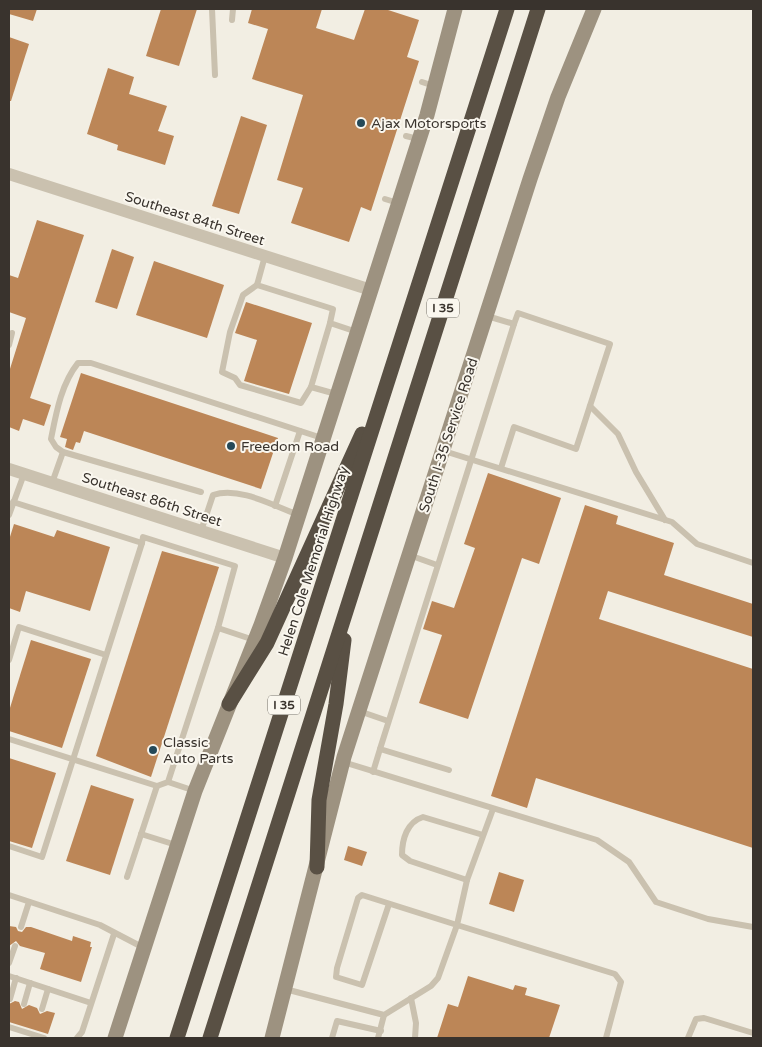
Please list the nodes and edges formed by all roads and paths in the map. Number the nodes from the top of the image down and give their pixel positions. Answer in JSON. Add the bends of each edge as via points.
{"nodes":[{"id":1,"x":212,"y":9,"type":"edge"},
{"id":2,"x":233,"y":9,"type":"edge"},
{"id":3,"x":507,"y":9,"type":"edge"},
{"id":4,"x":538,"y":9,"type":"edge"},
{"id":5,"x":594,"y":9,"type":"edge"},
{"id":6,"x":452,"y":10,"type":"edge"},
{"id":7,"x":232,"y":20,"type":"dead end"},
{"id":8,"x":214,"y":75,"type":"dead end"},
{"id":9,"x":9,"y":174,"type":"edge"},
{"id":10,"x":265,"y":256,"type":"junction"},
{"id":11,"x":257,"y":285,"type":"junction"},
{"id":12,"x":371,"y":290,"type":"junction"},
{"id":13,"x":486,"y":315,"type":"junction"},
{"id":14,"x":330,"y":323,"type":"junction"},
{"id":15,"x":514,"y":324,"type":"junction"},
{"id":16,"x":358,"y":332,"type":"junction"},
{"id":17,"x":12,"y":333,"type":"dead end"},
{"id":18,"x":9,"y":345,"type":"edge"},
{"id":19,"x":391,"y":372,"type":"junction"},
{"id":20,"x":310,"y":387,"type":"junction"},
{"id":21,"x":338,"y":395,"type":"junction"},
{"id":22,"x":590,"y":406,"type":"junction"},
{"id":23,"x":300,"y":431,"type":"junction"},
{"id":24,"x":324,"y":439,"type":"junction"},
{"id":25,"x":443,"y":450,"type":"junction"},
{"id":26,"x":64,"y":452,"type":"junction"},
{"id":27,"x":470,"y":459,"type":"junction"},
{"id":28,"x":501,"y":468,"type":"junction"},
{"id":29,"x":9,"y":469,"type":"edge"},
{"id":30,"x":24,"y":474,"type":"junction"},
{"id":31,"x":52,"y":483,"type":"junction"},
{"id":32,"x":201,"y":492,"type":"dead end"},
{"id":33,"x":13,"y":502,"type":"junction"},
{"id":34,"x":275,"y":506,"type":"junction"},
{"id":35,"x":9,"y":515,"type":"edge"},
{"id":36,"x":299,"y":515,"type":"junction"},
{"id":37,"x":665,"y":520,"type":"junction"},
{"id":38,"x":201,"y":531,"type":"junction"},
{"id":39,"x":142,"y":542,"type":"junction"},
{"id":40,"x":409,"y":555,"type":"junction"},
{"id":41,"x":285,"y":558,"type":"junction"},
{"id":42,"x":753,"y":563,"type":"edge"},
{"id":43,"x":437,"y":565,"type":"junction"},
{"id":44,"x":348,"y":607,"type":"junction"},
{"id":45,"x":218,"y":628,"type":"junction"},
{"id":46,"x":255,"y":640,"type":"junction"},
{"id":47,"x":106,"y":654,"type":"junction"},
{"id":48,"x":9,"y":660,"type":"edge"},
{"id":49,"x":229,"y":704,"type":"junction"},
{"id":50,"x":359,"y":710,"type":"junction"},
{"id":51,"x":388,"y":721,"type":"junction"},
{"id":52,"x":9,"y":739,"type":"edge"},
{"id":53,"x":380,"y":749,"type":"junction"},
{"id":54,"x":73,"y":759,"type":"junction"},
{"id":55,"x":343,"y":762,"type":"junction"},
{"id":56,"x":449,"y":770,"type":"dead end"},
{"id":57,"x":373,"y":772,"type":"junction"},
{"id":58,"x":168,"y":782,"type":"junction"},
{"id":59,"x":157,"y":786,"type":"junction"},
{"id":60,"x":195,"y":791,"type":"junction"},
{"id":61,"x":493,"y":810,"type":"junction"},
{"id":62,"x":141,"y":834,"type":"junction"},
{"id":63,"x":484,"y":835,"type":"junction"},
{"id":64,"x":176,"y":845,"type":"junction"},
{"id":65,"x":9,"y":846,"type":"edge"},
{"id":66,"x":317,"y":867,"type":"junction"},
{"id":67,"x":127,"y":877,"type":"dead end"},
{"id":68,"x":468,"y":880,"type":"junction"},
{"id":69,"x":9,"y":895,"type":"edge"},
{"id":70,"x":30,"y":902,"type":"junction"},
{"id":71,"x":389,"y":904,"type":"junction"},
{"id":72,"x":457,"y":925,"type":"junction"},
{"id":73,"x":21,"y":927,"type":"dead end"},
{"id":74,"x":753,"y":928,"type":"edge"},
{"id":75,"x":114,"y":934,"type":"junction"},
{"id":76,"x":15,"y":946,"type":"dead end"},
{"id":77,"x":144,"y":948,"type":"junction"},
{"id":78,"x":9,"y":963,"type":"edge"},
{"id":79,"x":12,"y":977,"type":"edge"},
{"id":80,"x":30,"y":983,"type":"junction"},
{"id":81,"x":48,"y":989,"type":"junction"},
{"id":82,"x":285,"y":989,"type":"junction"},
{"id":83,"x":411,"y":998,"type":"junction"},
{"id":84,"x":10,"y":999,"type":"edge"},
{"id":85,"x":91,"y":1003,"type":"junction"},
{"id":86,"x":24,"y":1004,"type":"dead end"},
{"id":87,"x":42,"y":1009,"type":"dead end"},
{"id":88,"x":384,"y":1015,"type":"junction"},
{"id":89,"x":9,"y":1027,"type":"edge"},
{"id":90,"x":381,"y":1031,"type":"junction"},
{"id":91,"x":753,"y":1033,"type":"edge"},
{"id":92,"x":44,"y":1038,"type":"edge"},
{"id":93,"x":77,"y":1038,"type":"edge"},
{"id":94,"x":115,"y":1038,"type":"edge"},
{"id":95,"x":177,"y":1038,"type":"edge"},
{"id":96,"x":210,"y":1038,"type":"edge"},
{"id":97,"x":272,"y":1038,"type":"edge"},
{"id":98,"x":332,"y":1038,"type":"edge"},
{"id":99,"x":378,"y":1038,"type":"edge"},
{"id":100,"x":415,"y":1038,"type":"edge"},
{"id":101,"x":606,"y":1038,"type":"edge"},
{"id":102,"x":688,"y":1038,"type":"edge"}],
"edges":[{"from":1,"to":8,"type":"lane"},
{"from":2,"to":7,"type":"lane"},
{"from":3,"to":19,"type":"highway","name":"Helen Cole Memorial Highway","number":"I 35"},
{"from":4,"to":44,"type":"highway","number":"I 35"},
{"from":5,"to":13,"type":"main road","name":"South I-35 Service Road","via":[[558,97]]},
{"from":6,"to":12,"type":"main road","via":[[392,201]]},
{"from":9,"to":10,"type":"street","name":"Southeast 84th Street"},
{"from":10,"to":11,"type":"lane"},
{"from":10,"to":12,"type":"street","name":"Southeast 84th Street"},
{"from":11,"to":14,"type":"lane","via":[[333,309]]},
{"from":11,"to":20,"type":"lane","via":[[242,295],[222,372],[235,378],[240,385],[301,403]]},
{"from":12,"to":16,"type":"main road"},
{"from":13,"to":15,"type":"lane"},
{"from":13,"to":25,"type":"main road","name":"South I-35 Service Road"},
{"from":14,"to":16,"type":"lane"},
{"from":14,"to":20,"type":"lane"},
{"from":15,"to":22,"type":"lane","via":[[518,312],[610,344]]},
{"from":15,"to":27,"type":"lane"},
{"from":16,"to":21,"type":"main road"},
{"from":17,"to":18,"type":"lane"},
{"from":19,"to":49,"type":"highway","via":[[267,642]]},
{"from":19,"to":95,"type":"highway","name":"Helen Cole Memorial Highway","number":"I 35"},
{"from":20,"to":21,"type":"lane"},
{"from":21,"to":24,"type":"main road"},
{"from":22,"to":28,"type":"lane","via":[[576,449],[514,427]]},
{"from":22,"to":37,"type":"lane","via":[[618,434]]},
{"from":23,"to":24,"type":"lane"},
{"from":23,"to":26,"type":"lane","via":[[91,363],[78,363],[68,374],[51,440]]},
{"from":23,"to":34,"type":"lane"},
{"from":24,"to":36,"type":"main road"},
{"from":25,"to":27,"type":"lane"},
{"from":25,"to":40,"type":"main road","name":"South I-35 Service Road"},
{"from":26,"to":31,"type":"lane"},
{"from":26,"to":32,"type":"lane"},
{"from":27,"to":28,"type":"lane"},
{"from":27,"to":43,"type":"lane"},
{"from":28,"to":37,"type":"lane"},
{"from":29,"to":30,"type":"street","name":"Southeast 86th Street"},
{"from":30,"to":31,"type":"street","name":"Southeast 86th Street"},
{"from":30,"to":33,"type":"lane"},
{"from":31,"to":38,"type":"street","name":"Southeast 86th Street"},
{"from":33,"to":35,"type":"lane"},
{"from":33,"to":39,"type":"lane"},
{"from":34,"to":36,"type":"lane"},
{"from":34,"to":38,"type":"lane","via":[[224,491],[213,495]]},
{"from":36,"to":41,"type":"main road"},
{"from":37,"to":42,"type":"lane","via":[[698,544]]},
{"from":38,"to":41,"type":"street","name":"Southeast 86th Street"},
{"from":39,"to":45,"type":"lane","via":[[143,537],[235,566]]},
{"from":39,"to":47,"type":"lane"},
{"from":40,"to":43,"type":"lane"},
{"from":40,"to":50,"type":"main road","name":"South I-35 Service Road"},
{"from":41,"to":46,"type":"main road"},
{"from":43,"to":51,"type":"lane"},
{"from":44,"to":66,"type":"highway","via":[[336,704],[319,800]]},
{"from":44,"to":96,"type":"highway","number":"I 35"},
{"from":45,"to":46,"type":"lane"},
{"from":45,"to":58,"type":"lane"},
{"from":46,"to":49,"type":"main road"},
{"from":47,"to":48,"type":"lane","via":[[19,627]]},
{"from":47,"to":54,"type":"lane"},
{"from":49,"to":60,"type":"main road"},
{"from":50,"to":51,"type":"lane"},
{"from":50,"to":55,"type":"main road","name":"South I-35 Service Road"},
{"from":51,"to":53,"type":"lane"},
{"from":52,"to":54,"type":"lane"},
{"from":53,"to":56,"type":"lane"},
{"from":53,"to":57,"type":"lane"},
{"from":54,"to":59,"type":"lane"},
{"from":54,"to":65,"type":"lane","via":[[42,857]]},
{"from":55,"to":57,"type":"lane"},
{"from":55,"to":66,"type":"main road","name":"South I-35 Service Road"},
{"from":57,"to":61,"type":"lane"},
{"from":58,"to":59,"type":"lane"},
{"from":58,"to":60,"type":"lane"},
{"from":59,"to":62,"type":"lane"},
{"from":60,"to":64,"type":"main road"},
{"from":61,"to":63,"type":"lane"},
{"from":61,"to":74,"type":"lane","via":[[597,840],[629,862],[656,902],[708,919]]},
{"from":62,"to":64,"type":"lane"},
{"from":62,"to":67,"type":"lane"},
{"from":63,"to":68,"type":"lane"},
{"from":63,"to":68,"type":"lane","via":[[423,817],[409,826],[402,856]]},
{"from":64,"to":77,"type":"main road"},
{"from":66,"to":82,"type":"main road","name":"South I-35 Service Road"},
{"from":68,"to":72,"type":"lane"},
{"from":69,"to":70,"type":"lane"},
{"from":70,"to":73,"type":"lane"},
{"from":70,"to":75,"type":"lane","via":[[100,925]]},
{"from":71,"to":71,"type":"lane","via":[[362,895],[358,898],[336,977],[362,985]]},
{"from":71,"to":72,"type":"lane"},
{"from":72,"to":83,"type":"lane","via":[[438,978]]},
{"from":72,"to":101,"type":"lane","via":[[616,974],[621,982]]},
{"from":75,"to":77,"type":"lane"},
{"from":75,"to":85,"type":"lane"},
{"from":76,"to":78,"type":"lane"},
{"from":77,"to":94,"type":"main road"},
{"from":79,"to":80,"type":"lane"},
{"from":79,"to":84,"type":"lane"},
{"from":80,"to":81,"type":"lane"},
{"from":80,"to":86,"type":"lane"},
{"from":81,"to":85,"type":"lane"},
{"from":81,"to":87,"type":"lane"},
{"from":82,"to":88,"type":"lane"},
{"from":82,"to":97,"type":"main road","name":"South I-35 Service Road"},
{"from":83,"to":88,"type":"lane"},
{"from":83,"to":100,"type":"lane"},
{"from":85,"to":93,"type":"lane"},
{"from":88,"to":90,"type":"lane"},
{"from":89,"to":92,"type":"lane","via":[[34,1032]]},
{"from":90,"to":98,"type":"lane","via":[[337,1020]]},
{"from":90,"to":99,"type":"lane"},
{"from":91,"to":102,"type":"lane","via":[[704,1018],[696,1019]]}]}
